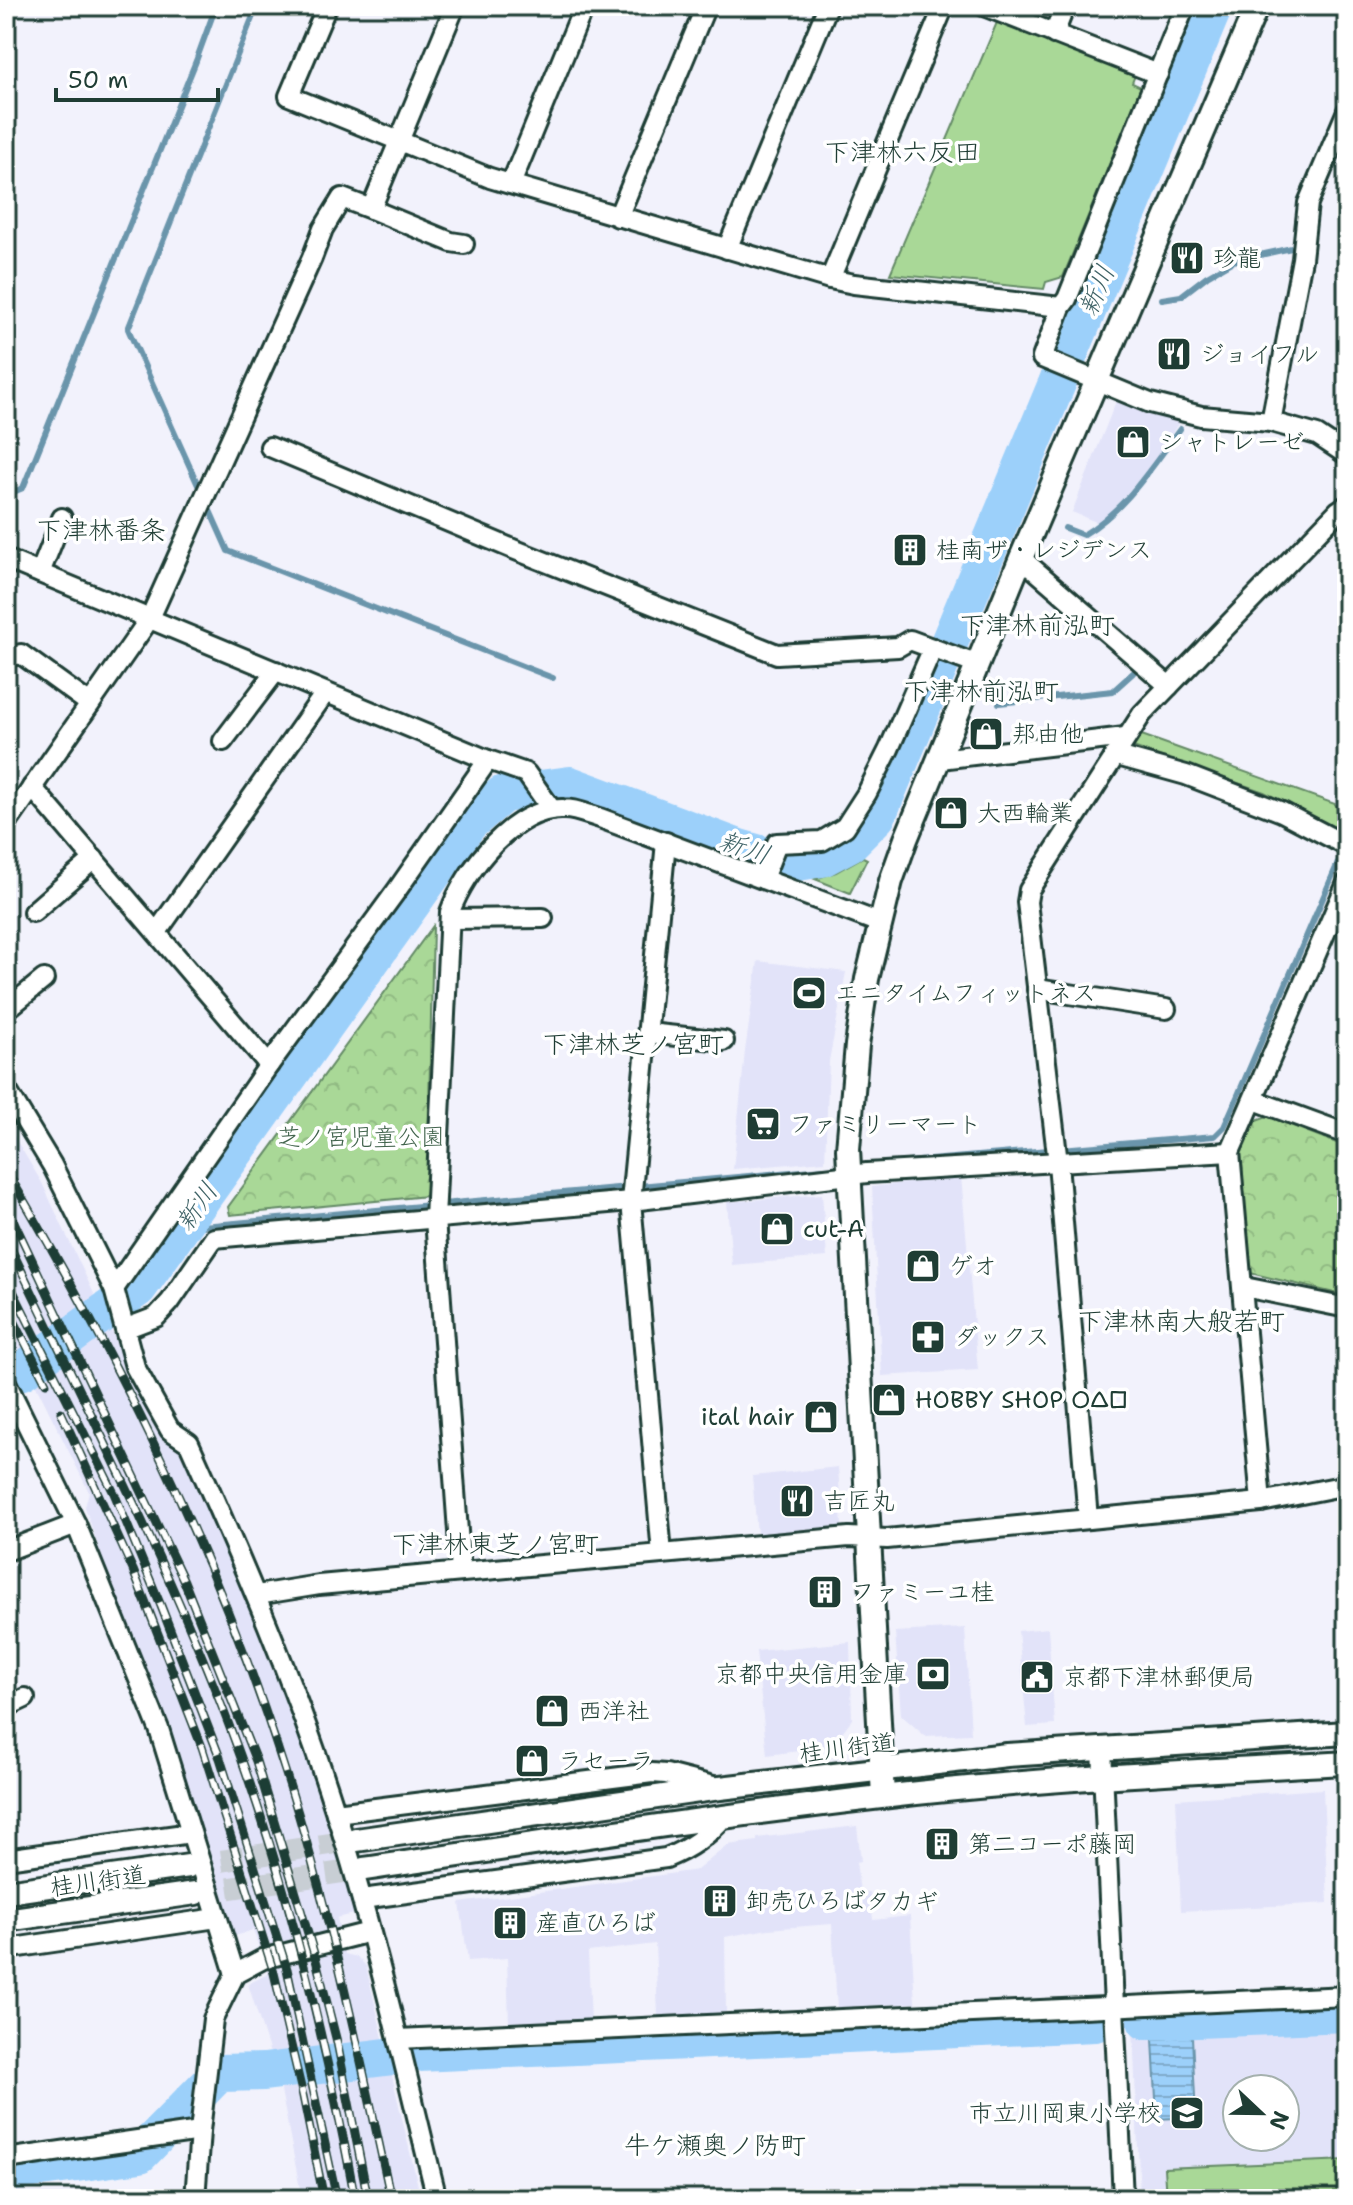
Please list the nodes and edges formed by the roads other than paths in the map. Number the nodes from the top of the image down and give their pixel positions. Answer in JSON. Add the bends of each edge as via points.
{"nodes":[{"id":1,"x":327,"y":6,"type":"edge"},
{"id":2,"x":455,"y":6,"type":"edge"},
{"id":3,"x":584,"y":6,"type":"edge"},
{"id":4,"x":706,"y":6,"type":"edge"},
{"id":5,"x":828,"y":6,"type":"edge"},
{"id":6,"x":944,"y":6,"type":"edge"},
{"id":7,"x":984,"y":6,"type":"edge"},
{"id":8,"x":1065,"y":6,"type":"edge"},
{"id":9,"x":1185,"y":6,"type":"edge"},
{"id":10,"x":1257,"y":6,"type":"edge"},
{"id":11,"x":1054,"y":34,"type":"junction"},
{"id":12,"x":1158,"y":74,"type":"junction"},
{"id":13,"x":1347,"y":111,"type":"edge"},
{"id":14,"x":399,"y":140,"type":"junction"},
{"id":15,"x":511,"y":184,"type":"junction"},
{"id":16,"x":371,"y":209,"type":"junction"},
{"id":17,"x":618,"y":217,"type":"junction"},
{"id":18,"x":464,"y":244,"type":"dead end"},
{"id":19,"x":727,"y":249,"type":"junction"},
{"id":20,"x":830,"y":279,"type":"junction"},
{"id":21,"x":1061,"y":307,"type":"junction"},
{"id":22,"x":1087,"y":377,"type":"junction"},
{"id":23,"x":1271,"y":422,"type":"junction"},
{"id":24,"x":270,"y":447,"type":"dead end"},
{"id":25,"x":1347,"y":455,"type":"edge"},
{"id":26,"x":1347,"y":505,"type":"edge"},
{"id":27,"x":62,"y":518,"type":"dead end"},
{"id":28,"x":1021,"y":558,"type":"junction"},
{"id":29,"x":6,"y":559,"type":"edge"},
{"id":30,"x":40,"y":573,"type":"junction"},
{"id":31,"x":150,"y":618,"type":"junction"},
{"id":32,"x":933,"y":648,"type":"junction"},
{"id":33,"x":6,"y":657,"type":"edge"},
{"id":34,"x":978,"y":665,"type":"junction"},
{"id":35,"x":276,"y":671,"type":"junction"},
{"id":36,"x":1169,"y":686,"type":"junction"},
{"id":37,"x":325,"y":693,"type":"junction"},
{"id":38,"x":90,"y":704,"type":"junction"},
{"id":39,"x":1125,"y":737,"type":"junction"},
{"id":40,"x":223,"y":741,"type":"dead end"},
{"id":41,"x":1114,"y":755,"type":"junction"},
{"id":42,"x":940,"y":759,"type":"junction"},
{"id":43,"x":488,"y":760,"type":"junction"},
{"id":44,"x":32,"y":787,"type":"junction"},
{"id":45,"x":552,"y":810,"type":"junction"},
{"id":46,"x":6,"y":825,"type":"edge"},
{"id":47,"x":1345,"y":839,"type":"edge"},
{"id":48,"x":666,"y":842,"type":"junction"},
{"id":49,"x":94,"y":859,"type":"junction"},
{"id":50,"x":763,"y":879,"type":"junction"},
{"id":51,"x":1347,"y":883,"type":"edge"},
{"id":52,"x":33,"y":912,"type":"dead end"},
{"id":53,"x":543,"y":918,"type":"dead end"},
{"id":54,"x":450,"y":919,"type":"junction"},
{"id":55,"x":880,"y":923,"type":"junction"},
{"id":56,"x":157,"y":932,"type":"junction"},
{"id":57,"x":44,"y":979,"type":"dead end"},
{"id":58,"x":1037,"y":989,"type":"junction"},
{"id":59,"x":1166,"y":1009,"type":"dead end"},
{"id":60,"x":6,"y":1010,"type":"edge"},
{"id":61,"x":648,"y":1033,"type":"junction"},
{"id":62,"x":724,"y":1041,"type":"dead end"},
{"id":63,"x":269,"y":1065,"type":"junction"},
{"id":64,"x":6,"y":1089,"type":"edge"},
{"id":65,"x":1254,"y":1100,"type":"junction"},
{"id":66,"x":1347,"y":1134,"type":"edge"},
{"id":67,"x":1057,"y":1152,"type":"junction"},
{"id":68,"x":1230,"y":1152,"type":"junction"},
{"id":69,"x":848,"y":1174,"type":"junction"},
{"id":70,"x":631,"y":1201,"type":"junction"},
{"id":71,"x":435,"y":1219,"type":"junction"},
{"id":72,"x":1244,"y":1287,"type":"junction"},
{"id":73,"x":114,"y":1289,"type":"junction"},
{"id":74,"x":1347,"y":1308,"type":"edge"},
{"id":75,"x":127,"y":1328,"type":"junction"},
{"id":76,"x":6,"y":1382,"type":"edge"},
{"id":77,"x":10,"y":1403,"type":"edge"},
{"id":78,"x":1347,"y":1485,"type":"edge"},
{"id":79,"x":1261,"y":1502,"type":"junction"},
{"id":80,"x":1088,"y":1519,"type":"junction"},
{"id":81,"x":76,"y":1524,"type":"junction"},
{"id":82,"x":869,"y":1539,"type":"junction"},
{"id":83,"x":6,"y":1551,"type":"edge"},
{"id":84,"x":662,"y":1554,"type":"junction"},
{"id":85,"x":461,"y":1572,"type":"junction"},
{"id":86,"x":257,"y":1595,"type":"junction"},
{"id":87,"x":25,"y":1698,"type":"dead end"},
{"id":88,"x":6,"y":1707,"type":"edge"},
{"id":89,"x":1347,"y":1733,"type":"edge"},
{"id":90,"x":1102,"y":1749,"type":"junction"},
{"id":91,"x":1347,"y":1763,"type":"edge"},
{"id":92,"x":881,"y":1769,"type":"junction"},
{"id":93,"x":1103,"y":1778,"type":"junction"},
{"id":94,"x":720,"y":1788,"type":"junction"},
{"id":95,"x":883,"y":1796,"type":"junction"},
{"id":96,"x":336,"y":1813,"type":"junction"},
{"id":97,"x":724,"y":1817,"type":"junction"},
{"id":98,"x":191,"y":1833,"type":"junction"},
{"id":99,"x":356,"y":1840,"type":"tunnel mouth"},
{"id":100,"x":6,"y":1859,"type":"edge"},
{"id":101,"x":189,"y":1866,"type":"tunnel mouth"},
{"id":102,"x":364,"y":1869,"type":"tunnel mouth"},
{"id":103,"x":6,"y":1892,"type":"edge"},
{"id":104,"x":196,"y":1893,"type":"tunnel mouth"},
{"id":105,"x":362,"y":1899,"type":"junction"},
{"id":106,"x":217,"y":1918,"type":"junction"},
{"id":107,"x":6,"y":1920,"type":"edge"},
{"id":108,"x":370,"y":1932,"type":"junction"},
{"id":109,"x":6,"y":1949,"type":"edge"},
{"id":110,"x":235,"y":1974,"type":"junction"},
{"id":111,"x":1347,"y":1996,"type":"edge"},
{"id":112,"x":1114,"y":2006,"type":"junction"},
{"id":113,"x":398,"y":2040,"type":"junction"},
{"id":114,"x":200,"y":2130,"type":"junction"},
{"id":115,"x":6,"y":2159,"type":"edge"},
{"id":116,"x":195,"y":2199,"type":"edge"},
{"id":117,"x":437,"y":2199,"type":"edge"},
{"id":118,"x":1123,"y":2199,"type":"edge"}],
"edges":[{"from":1,"to":14,"type":"street","via":[[289,96]]},
{"from":2,"to":14,"type":"street"},
{"from":3,"to":15,"type":"street"},
{"from":4,"to":17,"type":"street"},
{"from":5,"to":19,"type":"street"},
{"from":6,"to":20,"type":"street"},
{"from":7,"to":11,"type":"street"},
{"from":8,"to":11,"type":"street"},
{"from":9,"to":12,"type":"street"},
{"from":10,"to":22,"type":"street"},
{"from":11,"to":12,"type":"street"},
{"from":12,"to":21,"type":"street"},
{"from":13,"to":23,"type":"street","via":[[1308,203]]},
{"from":14,"to":15,"type":"street"},
{"from":14,"to":16,"type":"street"},
{"from":15,"to":17,"type":"street"},
{"from":16,"to":18,"type":"street"},
{"from":16,"to":31,"type":"street","via":[[342,198],[323,229]]},
{"from":17,"to":19,"type":"street"},
{"from":19,"to":20,"type":"street"},
{"from":20,"to":21,"type":"street"},
{"from":21,"to":22,"type":"street","via":[[1042,358]]},
{"from":22,"to":23,"type":"street","via":[[1150,403],[1201,416]]},
{"from":22,"to":28,"type":"street"},
{"from":23,"to":25,"type":"street","via":[[1317,435]]},
{"from":24,"to":32,"type":"street","via":[[777,654],[898,647],[910,640]]},
{"from":26,"to":36,"type":"street"},
{"from":27,"to":30,"type":"street"},
{"from":28,"to":34,"type":"street"},
{"from":28,"to":36,"type":"street"},
{"from":29,"to":30,"type":"street"},
{"from":30,"to":31,"type":"street"},
{"from":31,"to":35,"type":"street"},
{"from":31,"to":38,"type":"street"},
{"from":32,"to":34,"type":"street"},
{"from":32,"to":50,"type":"street","via":[[889,749],[845,827],[822,841],[777,843]]},
{"from":33,"to":38,"type":"street","via":[[21,654]]},
{"from":34,"to":42,"type":"street"},
{"from":35,"to":37,"type":"street"},
{"from":35,"to":40,"type":"street"},
{"from":36,"to":39,"type":"street"},
{"from":37,"to":43,"type":"street"},
{"from":37,"to":56,"type":"street"},
{"from":38,"to":44,"type":"street"},
{"from":39,"to":41,"type":"street"},
{"from":39,"to":42,"type":"street"},
{"from":41,"to":47,"type":"street","via":[[1186,775]]},
{"from":41,"to":58,"type":"street","via":[[1029,890]]},
{"from":42,"to":55,"type":"street","via":[[906,839]]},
{"from":43,"to":45,"type":"street","via":[[526,773]]},
{"from":43,"to":63,"type":"street"},
{"from":44,"to":46,"type":"street"},
{"from":44,"to":49,"type":"street"},
{"from":45,"to":48,"type":"street","via":[[566,808],[609,820]]},
{"from":45,"to":54,"type":"street","via":[[527,820],[488,848],[458,891]]},
{"from":48,"to":50,"type":"street"},
{"from":48,"to":61,"type":"street"},
{"from":49,"to":52,"type":"street"},
{"from":49,"to":56,"type":"street"},
{"from":50,"to":55,"type":"street"},
{"from":51,"to":65,"type":"street"},
{"from":53,"to":54,"type":"street"},
{"from":54,"to":71,"type":"street"},
{"from":55,"to":69,"type":"street","via":[[857,1045]]},
{"from":56,"to":63,"type":"street"},
{"from":57,"to":60,"type":"street"},
{"from":58,"to":59,"type":"street"},
{"from":58,"to":67,"type":"street"},
{"from":61,"to":62,"type":"street"},
{"from":61,"to":70,"type":"street"},
{"from":63,"to":73,"type":"street"},
{"from":64,"to":73,"type":"street","via":[[52,1165]]},
{"from":65,"to":66,"type":"street"},
{"from":65,"to":68,"type":"street"},
{"from":67,"to":68,"type":"street"},
{"from":67,"to":69,"type":"street"},
{"from":67,"to":80,"type":"street"},
{"from":68,"to":72,"type":"street"},
{"from":69,"to":70,"type":"street"},
{"from":69,"to":82,"type":"street"},
{"from":70,"to":71,"type":"street"},
{"from":70,"to":84,"type":"street"},
{"from":71,"to":75,"type":"street","via":[[214,1238],[156,1317]]},
{"from":71,"to":85,"type":"street"},
{"from":72,"to":74,"type":"street"},
{"from":72,"to":79,"type":"street"},
{"from":73,"to":75,"type":"street"},
{"from":75,"to":86,"type":"street","via":[[135,1367],[170,1430],[189,1443]]},
{"from":76,"to":77,"type":"street"},
{"from":77,"to":81,"type":"street","via":[[42,1450]]},
{"from":78,"to":79,"type":"street"},
{"from":79,"to":80,"type":"street"},
{"from":80,"to":82,"type":"street"},
{"from":81,"to":83,"type":"street"},
{"from":81,"to":98,"type":"street","via":[[159,1729]]},
{"from":82,"to":84,"type":"street"},
{"from":82,"to":92,"type":"street"},
{"from":84,"to":85,"type":"street"},
{"from":85,"to":86,"type":"street"},
{"from":86,"to":96,"type":"street"},
{"from":87,"to":88,"type":"street"},
{"from":89,"to":90,"type":"street","name":"桂川街道"},
{"from":90,"to":92,"type":"street","name":"桂川街道"},
{"from":90,"to":93,"type":"street"},
{"from":91,"to":93,"type":"street"},
{"from":92,"to":94,"type":"street","name":"桂川街道"},
{"from":92,"to":95,"type":"street"},
{"from":93,"to":95,"type":"street"},
{"from":93,"to":112,"type":"street"},
{"from":94,"to":96,"type":"street","via":[[652,1773]]},
{"from":94,"to":99,"type":"street","name":"桂川街道"},
{"from":95,"to":97,"type":"street"},
{"from":96,"to":105,"type":"street"},
{"from":97,"to":102,"type":"street"},
{"from":97,"to":105,"type":"street","via":[[711,1832],[666,1858]]},
{"from":98,"to":100,"type":"street"},
{"from":98,"to":106,"type":"street"},
{"from":101,"to":103,"type":"street","name":"桂川街道"},
{"from":104,"to":107,"type":"street","name":"桂川街道"},
{"from":105,"to":108,"type":"street"},
{"from":106,"to":109,"type":"street"},
{"from":106,"to":110,"type":"street"},
{"from":108,"to":110,"type":"street","via":[[263,1959]]},
{"from":108,"to":113,"type":"street"},
{"from":110,"to":114,"type":"street","via":[[213,2019]]},
{"from":111,"to":112,"type":"street"},
{"from":112,"to":113,"type":"street"},
{"from":112,"to":118,"type":"street"},
{"from":113,"to":117,"type":"street"},
{"from":114,"to":115,"type":"street"},
{"from":114,"to":116,"type":"street"}]}
